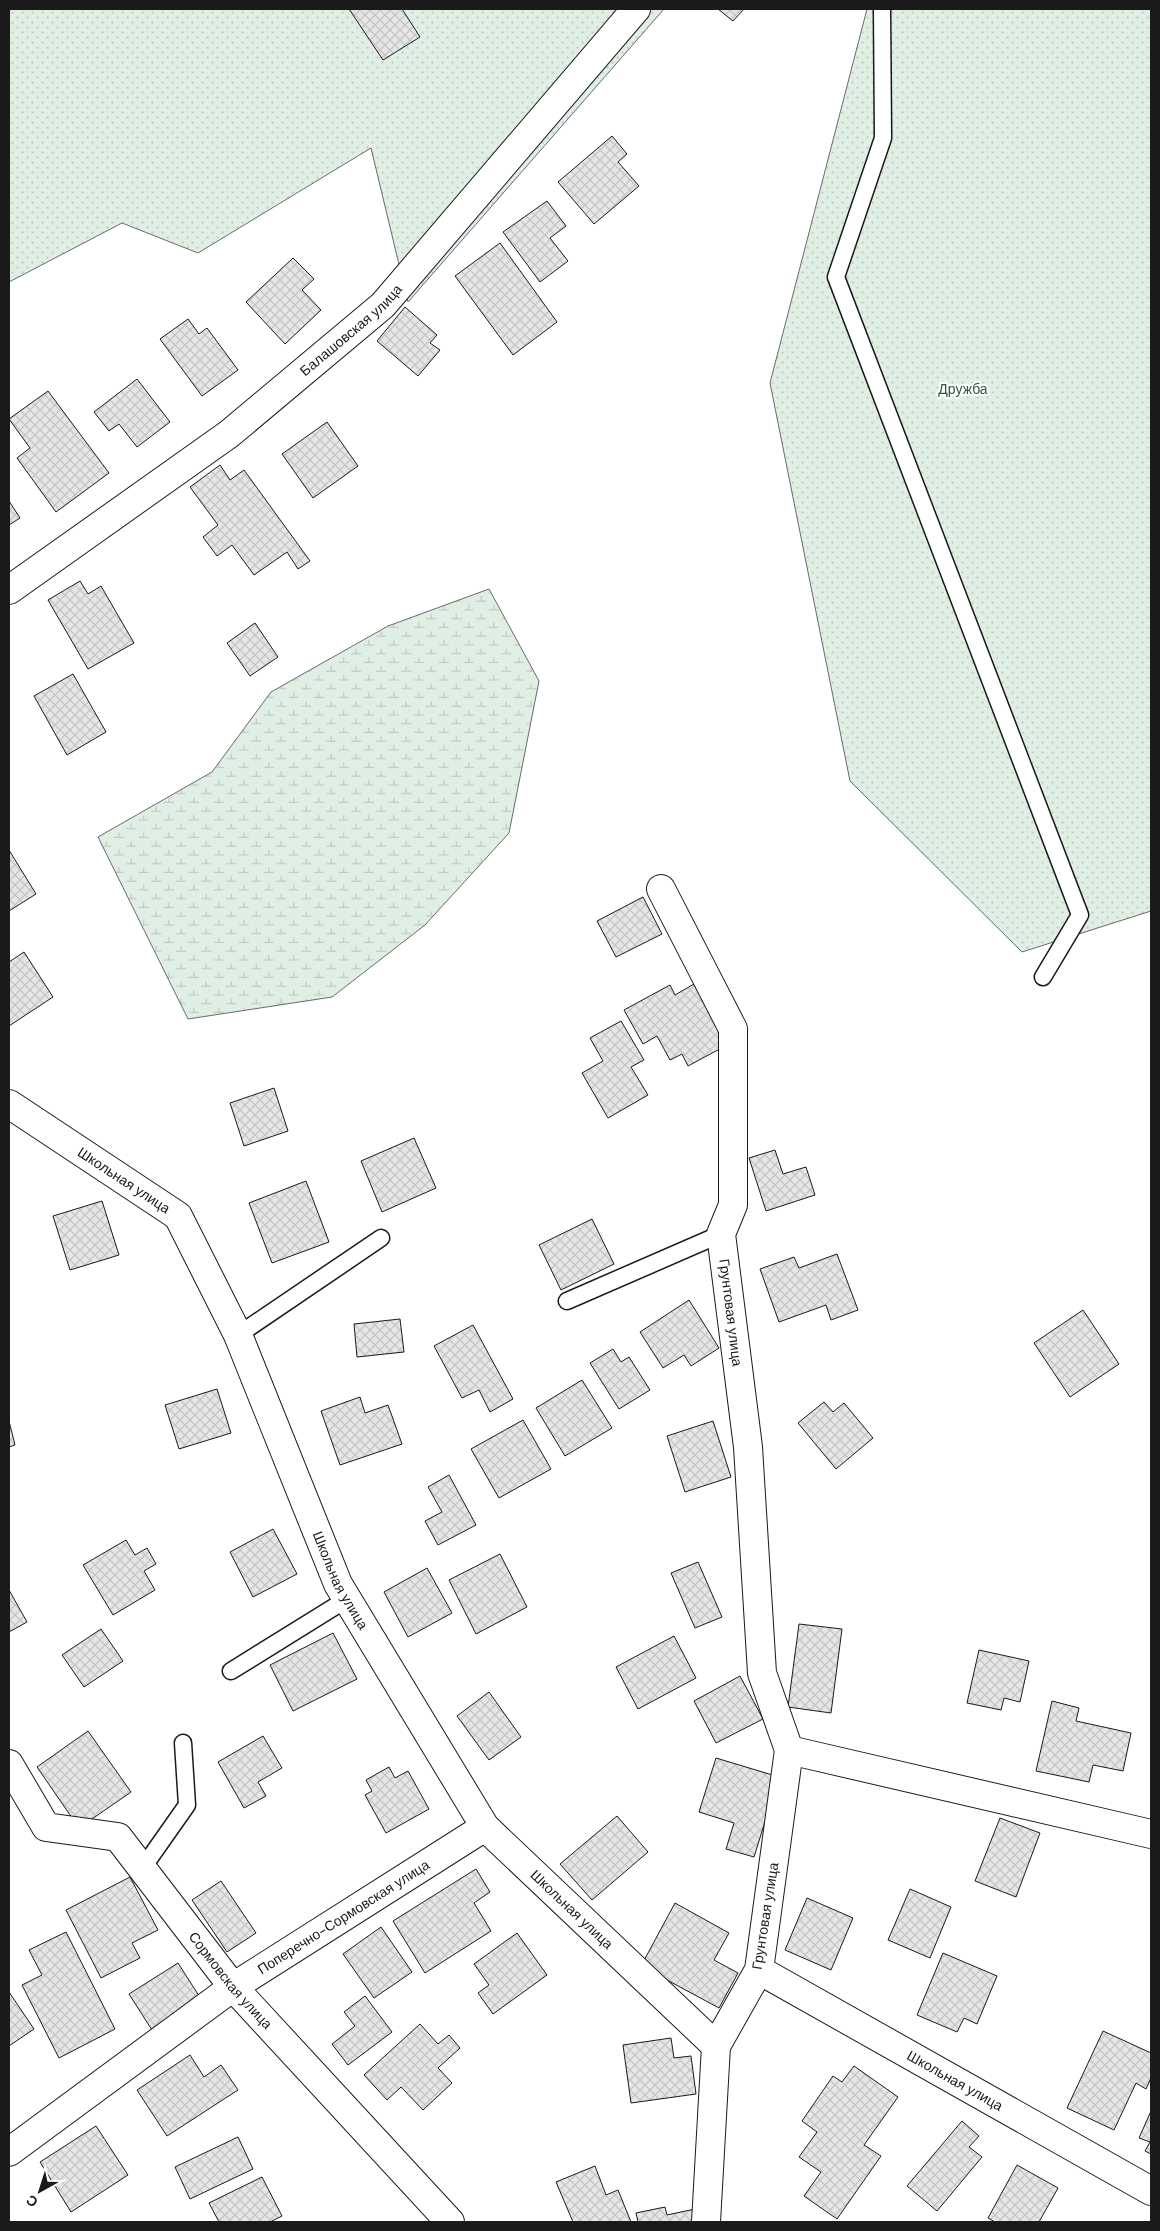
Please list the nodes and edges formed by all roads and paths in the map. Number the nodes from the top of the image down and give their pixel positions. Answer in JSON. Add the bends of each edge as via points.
{"nodes":[{"id":1,"x":636,"y":9,"type":"edge"},
{"id":2,"x":882,"y":9,"type":"edge"},
{"id":3,"x":9,"y":590,"type":"edge"},
{"id":4,"x":661,"y":889,"type":"dead end"},
{"id":5,"x":1043,"y":977,"type":"dead end"},
{"id":6,"x":9,"y":1104,"type":"edge"},
{"id":7,"x":721,"y":1234,"type":"junction"},
{"id":8,"x":381,"y":1238,"type":"dead end"},
{"id":9,"x":567,"y":1301,"type":"dead end"},
{"id":10,"x":238,"y":1335,"type":"junction"},
{"id":11,"x":347,"y":1599,"type":"junction"},
{"id":12,"x":231,"y":1670,"type":"dead end"},
{"id":13,"x":183,"y":1743,"type":"dead end"},
{"id":14,"x":789,"y":1750,"type":"junction"},
{"id":15,"x":9,"y":1764,"type":"edge"},
{"id":16,"x":485,"y":1827,"type":"junction"},
{"id":17,"x":1151,"y":1834,"type":"edge"},
{"id":18,"x":142,"y":1869,"type":"junction"},
{"id":19,"x":759,"y":1970,"type":"junction"},
{"id":20,"x":233,"y":1987,"type":"junction"},
{"id":21,"x":716,"y":2046,"type":"junction"},
{"id":22,"x":9,"y":2152,"type":"edge"},
{"id":23,"x":1151,"y":2191,"type":"edge"},
{"id":24,"x":450,"y":2222,"type":"edge"},
{"id":25,"x":706,"y":2222,"type":"edge"}],
"edges":[{"from":1,"to":3,"type":"street","name":"Балашовская улица","via":[[382,305],[229,434]]},
{"from":2,"to":5,"type":"lane","via":[[883,138],[836,277],[1080,915]]},
{"from":4,"to":7,"type":"street","name":"Грунтовая улица","via":[[733,1029],[733,1204]]},
{"from":6,"to":10,"type":"street","name":"Школьная улица","via":[[178,1216]]},
{"from":7,"to":9,"type":"lane"},
{"from":7,"to":14,"type":"street","name":"Грунтовая улица","via":[[748,1447],[762,1673]]},
{"from":8,"to":10,"type":"lane"},
{"from":10,"to":11,"type":"street","name":"Школьная улица","via":[[338,1584]]},
{"from":11,"to":12,"type":"lane"},
{"from":11,"to":16,"type":"street","name":"Школьная улица"},
{"from":13,"to":18,"type":"lane","via":[[187,1804]]},
{"from":14,"to":17,"type":"street"},
{"from":14,"to":19,"type":"street","name":"Грунтовая улица"},
{"from":15,"to":18,"type":"street","name":"Сормовская улица","via":[[46,1827],[118,1837]]},
{"from":16,"to":20,"type":"street","name":"Поперечно-Сормовская улица"},
{"from":16,"to":21,"type":"street","name":"Школьная улица"},
{"from":18,"to":20,"type":"street","name":"Сормовская улица"},
{"from":19,"to":21,"type":"street","name":"Грунтовая улица"},
{"from":19,"to":23,"type":"street","name":"Школьная улица"},
{"from":20,"to":22,"type":"street","name":"Поперечно-Сормовская улица"},
{"from":20,"to":24,"type":"street","name":"Сормовская улица"},
{"from":21,"to":25,"type":"street","name":"Грунтовая улица"}]}
